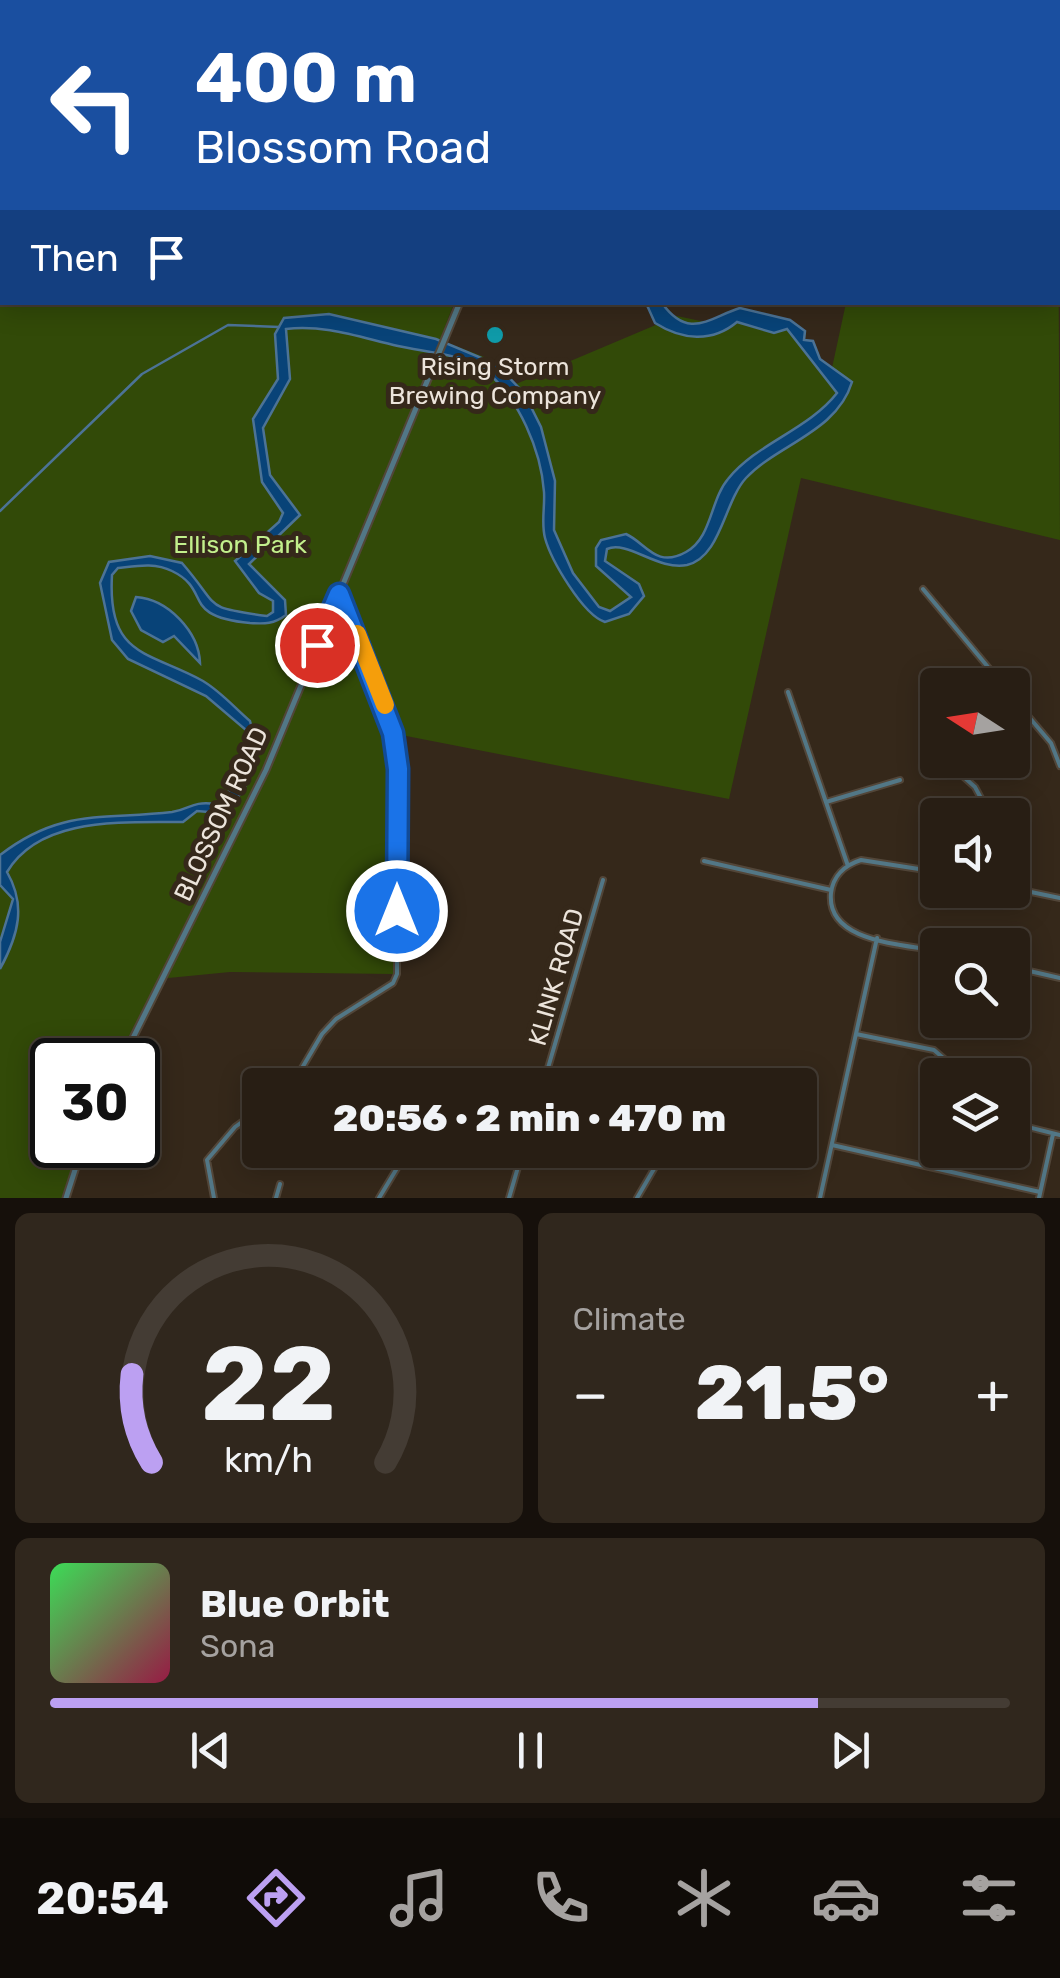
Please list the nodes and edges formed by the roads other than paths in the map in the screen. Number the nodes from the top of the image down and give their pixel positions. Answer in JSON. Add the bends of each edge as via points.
{"nodes":[{"id":1,"x":459,"y":305,"type":"edge"},
{"id":2,"x":923,"y":588,"type":"dead end"},
{"id":3,"x":339,"y":594,"type":"junction"},
{"id":4,"x":989,"y":668,"type":"edge"},
{"id":5,"x":788,"y":692,"type":"dead end"},
{"id":6,"x":1030,"y":718,"type":"edge"},
{"id":7,"x":1060,"y":766,"type":"edge"},
{"id":8,"x":964,"y":778,"type":"edge"},
{"id":9,"x":900,"y":780,"type":"dead end"},
{"id":10,"x":981,"y":798,"type":"edge"},
{"id":11,"x":826,"y":802,"type":"junction"},
{"id":12,"x":704,"y":861,"type":"dead end"},
{"id":13,"x":848,"y":866,"type":"junction"},
{"id":14,"x":920,"y":868,"type":"edge"},
{"id":15,"x":604,"y":880,"type":"dead end"},
{"id":16,"x":832,"y":890,"type":"junction"},
{"id":17,"x":1030,"y":892,"type":"edge"},
{"id":18,"x":1060,"y":898,"type":"edge"},
{"id":19,"x":877,"y":938,"type":"junction"},
{"id":20,"x":920,"y":947,"type":"edge"},
{"id":21,"x":1030,"y":972,"type":"edge"},
{"id":22,"x":1060,"y":978,"type":"edge"},
{"id":23,"x":856,"y":1034,"type":"junction"},
{"id":24,"x":133,"y":1038,"type":"edge"},
{"id":25,"x":944,"y":1058,"type":"edge"},
{"id":26,"x":303,"y":1068,"type":"edge"},
{"id":27,"x":548,"y":1068,"type":"edge"},
{"id":28,"x":242,"y":1123,"type":"edge"},
{"id":29,"x":1030,"y":1127,"type":"edge"},
{"id":30,"x":1057,"y":1134,"type":"edge"},
{"id":31,"x":832,"y":1145,"type":"junction"},
{"id":32,"x":76,"y":1168,"type":"edge"},
{"id":33,"x":397,"y":1168,"type":"edge"},
{"id":34,"x":518,"y":1168,"type":"edge"},
{"id":35,"x":654,"y":1168,"type":"edge"},
{"id":36,"x":280,"y":1184,"type":"dead end"},
{"id":37,"x":1040,"y":1195,"type":"edge"},
{"id":38,"x":66,"y":1198,"type":"edge"},
{"id":39,"x":214,"y":1198,"type":"edge"},
{"id":40,"x":276,"y":1198,"type":"edge"},
{"id":41,"x":379,"y":1198,"type":"edge"},
{"id":42,"x":509,"y":1198,"type":"edge"},
{"id":43,"x":636,"y":1198,"type":"edge"},
{"id":44,"x":820,"y":1198,"type":"edge"}],
"edges":[{"from":1,"to":3,"type":"street","name":"BLOSSOM ROAD"},
{"from":2,"to":4,"type":"street"},
{"from":3,"to":24,"type":"street","name":"BLOSSOM ROAD","via":[[266,770]]},
{"from":3,"to":26,"type":"street","via":[[393,733],[397,974],[329,1026]]},
{"from":5,"to":11,"type":"street"},
{"from":6,"to":7,"type":"street"},
{"from":8,"to":10,"type":"street"},
{"from":9,"to":11,"type":"street"},
{"from":11,"to":13,"type":"street"},
{"from":12,"to":16,"type":"street"},
{"from":13,"to":14,"type":"street","via":[[874,859]]},
{"from":13,"to":16,"type":"street"},
{"from":15,"to":27,"type":"street","name":"KLINK ROAD"},
{"from":16,"to":19,"type":"street","via":[[840,922]]},
{"from":17,"to":18,"type":"street"},
{"from":19,"to":20,"type":"street"},
{"from":19,"to":23,"type":"street"},
{"from":21,"to":22,"type":"street"},
{"from":23,"to":25,"type":"street","via":[[934,1050]]},
{"from":23,"to":31,"type":"street"},
{"from":28,"to":39,"type":"street","via":[[207,1160]]},
{"from":29,"to":30,"type":"street"},
{"from":30,"to":37,"type":"street"},
{"from":31,"to":37,"type":"street"},
{"from":31,"to":44,"type":"street"},
{"from":32,"to":38,"type":"street"},
{"from":33,"to":41,"type":"street"},
{"from":34,"to":42,"type":"street"},
{"from":35,"to":43,"type":"street"},
{"from":36,"to":40,"type":"street"}]}
